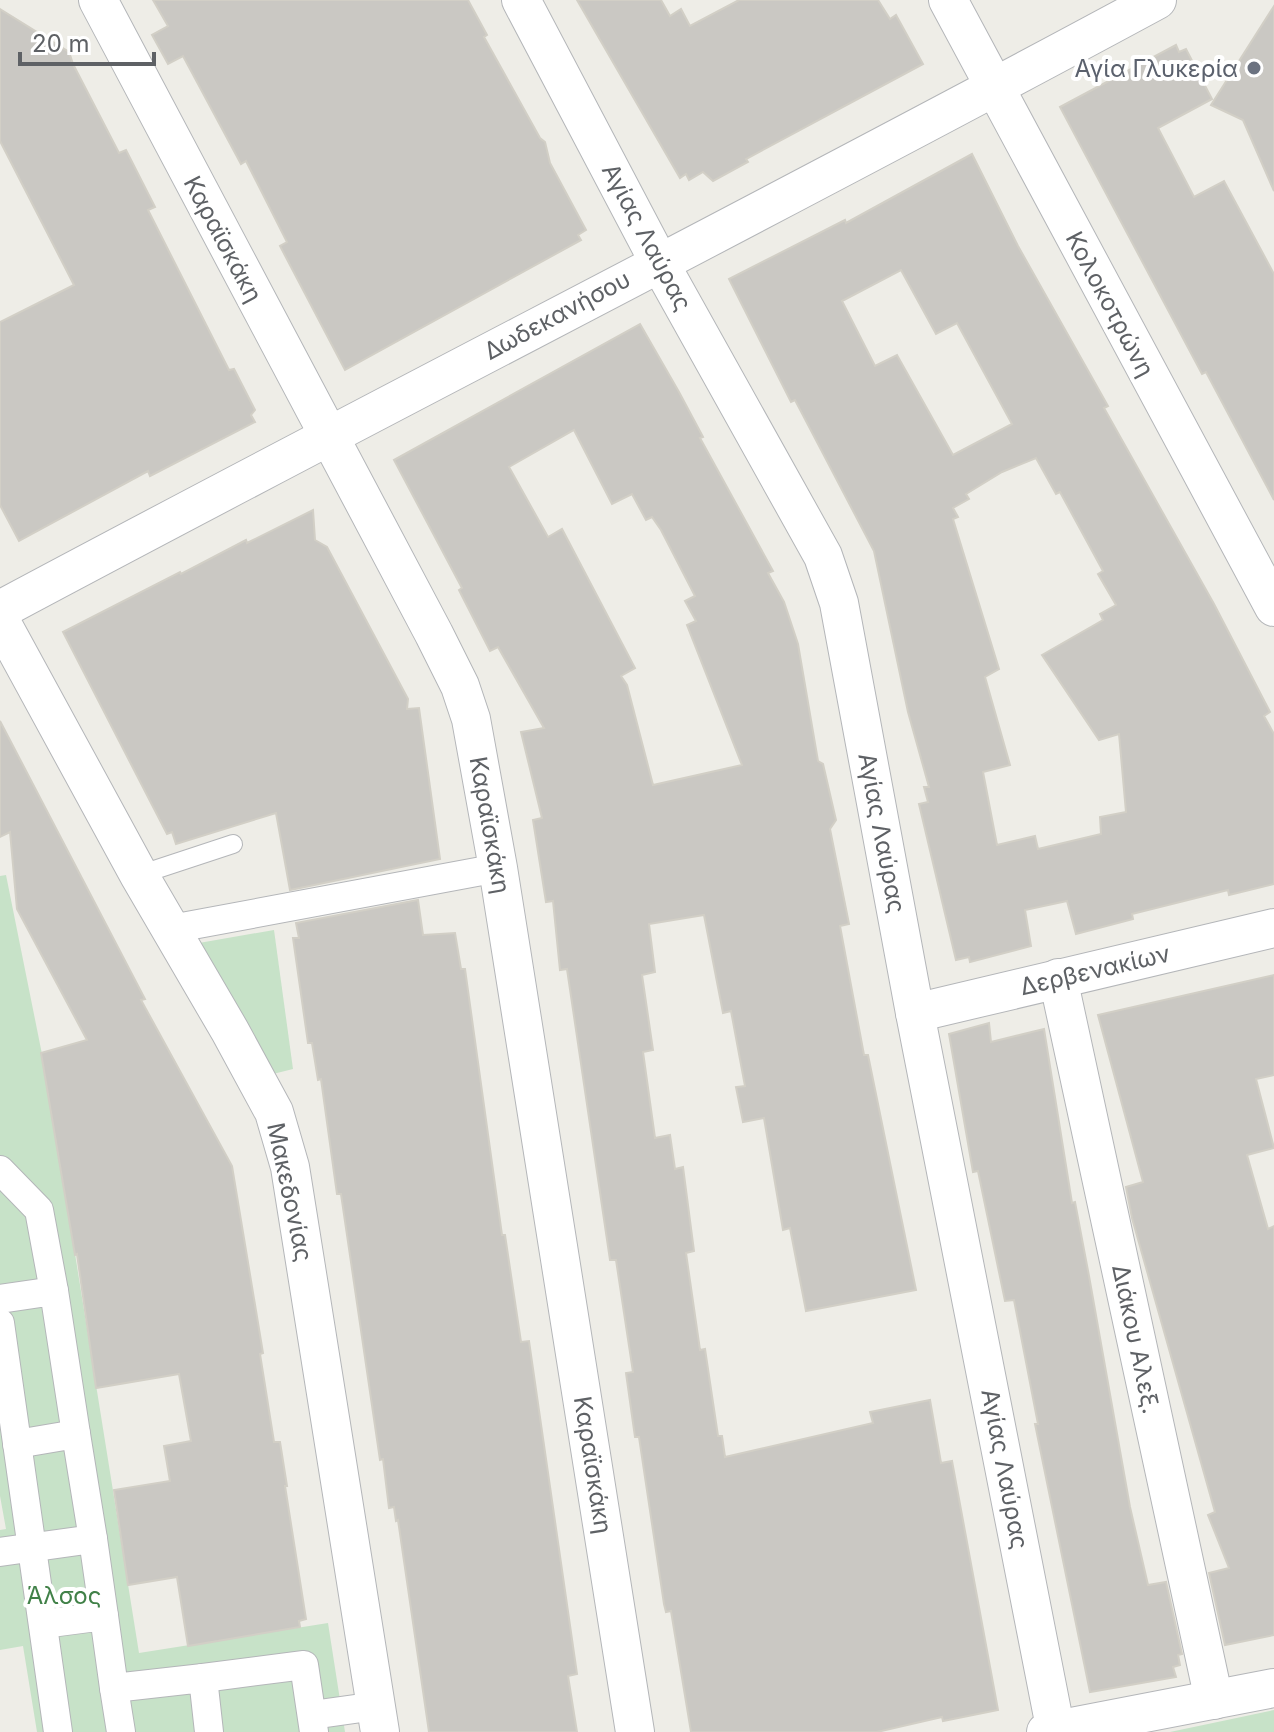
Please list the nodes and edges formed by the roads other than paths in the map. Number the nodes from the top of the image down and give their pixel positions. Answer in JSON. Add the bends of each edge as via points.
{"nodes":[{"id":1,"x":98,"y":0,"type":"edge"},
{"id":2,"x":521,"y":0,"type":"edge"},
{"id":3,"x":948,"y":0,"type":"edge"},
{"id":4,"x":1157,"y":0,"type":"edge"},
{"id":5,"x":994,"y":88,"type":"junction"},
{"id":6,"x":659,"y":262,"type":"junction"},
{"id":7,"x":327,"y":435,"type":"junction"},
{"id":8,"x":1274,"y":607,"type":"edge"},
{"id":9,"x":0,"y":610,"type":"edge"},
{"id":10,"x":0,"y":620,"type":"edge"},
{"id":11,"x":233,"y":844,"type":"dead end"},
{"id":12,"x":498,"y":868,"type":"junction"},
{"id":13,"x":139,"y":875,"type":"junction"},
{"id":14,"x":1274,"y":928,"type":"edge"},
{"id":15,"x":171,"y":929,"type":"junction"},
{"id":16,"x":1058,"y":978,"type":"junction"},
{"id":17,"x":915,"y":1013,"type":"junction"},
{"id":18,"x":0,"y":1170,"type":"edge"},
{"id":19,"x":54,"y":1291,"type":"junction"},
{"id":20,"x":0,"y":1299,"type":"edge"},
{"id":21,"x":0,"y":1323,"type":"edge"},
{"id":22,"x":76,"y":1434,"type":"junction"},
{"id":23,"x":17,"y":1444,"type":"junction"},
{"id":24,"x":93,"y":1539,"type":"junction"},
{"id":25,"x":32,"y":1548,"type":"junction"},
{"id":26,"x":0,"y":1552,"type":"edge"},
{"id":27,"x":104,"y":1616,"type":"junction"},
{"id":28,"x":43,"y":1624,"type":"junction"},
{"id":29,"x":203,"y":1678,"type":"junction"},
{"id":30,"x":114,"y":1688,"type":"junction"},
{"id":31,"x":1274,"y":1688,"type":"edge"},
{"id":32,"x":1214,"y":1700,"type":"junction"},
{"id":33,"x":378,"y":1719,"type":"edge"},
{"id":34,"x":313,"y":1723,"type":"edge"},
{"id":35,"x":1053,"y":1731,"type":"edge"},
{"id":36,"x":58,"y":1732,"type":"edge"},
{"id":37,"x":121,"y":1732,"type":"edge"},
{"id":38,"x":209,"y":1732,"type":"edge"},
{"id":39,"x":635,"y":1732,"type":"edge"}],
"edges":[{"from":1,"to":7,"type":"street","name":"Καραϊσκάκη"},
{"from":2,"to":6,"type":"street","name":"Αγίας Λαύρας"},
{"from":3,"to":5,"type":"street","name":"Κολοκοτρώνη"},
{"from":4,"to":5,"type":"street","name":"Δωδεκανήσου"},
{"from":5,"to":6,"type":"street","name":"Δωδεκανήσου"},
{"from":5,"to":8,"type":"street","name":"Κολοκοτρώνη"},
{"from":6,"to":7,"type":"street","name":"Δωδεκανήσου"},
{"from":6,"to":17,"type":"street","name":"Αγίας Λαύρας","via":[[823,556],[839,603]]},
{"from":7,"to":9,"type":"street","name":"Δωδεκανήσου"},
{"from":7,"to":12,"type":"street","name":"Καραϊσκάκη","via":[[460,686],[471,719]]},
{"from":10,"to":13,"type":"street","name":"Μακεδονίας"},
{"from":11,"to":13,"type":"lane"},
{"from":12,"to":15,"type":"street"},
{"from":12,"to":39,"type":"street","name":"Καραϊσκάκη"},
{"from":13,"to":15,"type":"street","name":"Μακεδονίας"},
{"from":14,"to":16,"type":"street","name":"Δερβενακίων"},
{"from":15,"to":33,"type":"street","name":"Μακεδονίας","via":[[274,1112],[290,1167]]},
{"from":16,"to":17,"type":"street","name":"Δερβενακίων"},
{"from":16,"to":32,"type":"street","name":"Διάκου Αλεξ."},
{"from":17,"to":35,"type":"street","name":"Αγίας Λαύρας"},
{"from":18,"to":19,"type":"street","via":[[39,1210]]},
{"from":19,"to":20,"type":"street"},
{"from":19,"to":22,"type":"street"},
{"from":21,"to":23,"type":"street"},
{"from":22,"to":23,"type":"street"},
{"from":22,"to":24,"type":"street"},
{"from":23,"to":25,"type":"street"},
{"from":24,"to":25,"type":"street"},
{"from":24,"to":27,"type":"street"},
{"from":25,"to":26,"type":"street"},
{"from":25,"to":28,"type":"street"},
{"from":27,"to":28,"type":"street"},
{"from":27,"to":30,"type":"street"},
{"from":28,"to":36,"type":"street"},
{"from":29,"to":30,"type":"street"},
{"from":29,"to":34,"type":"street","via":[[304,1665]]},
{"from":29,"to":38,"type":"street"},
{"from":30,"to":37,"type":"street"},
{"from":31,"to":32,"type":"street"},
{"from":32,"to":35,"type":"street"},
{"from":33,"to":34,"type":"street"}]}
